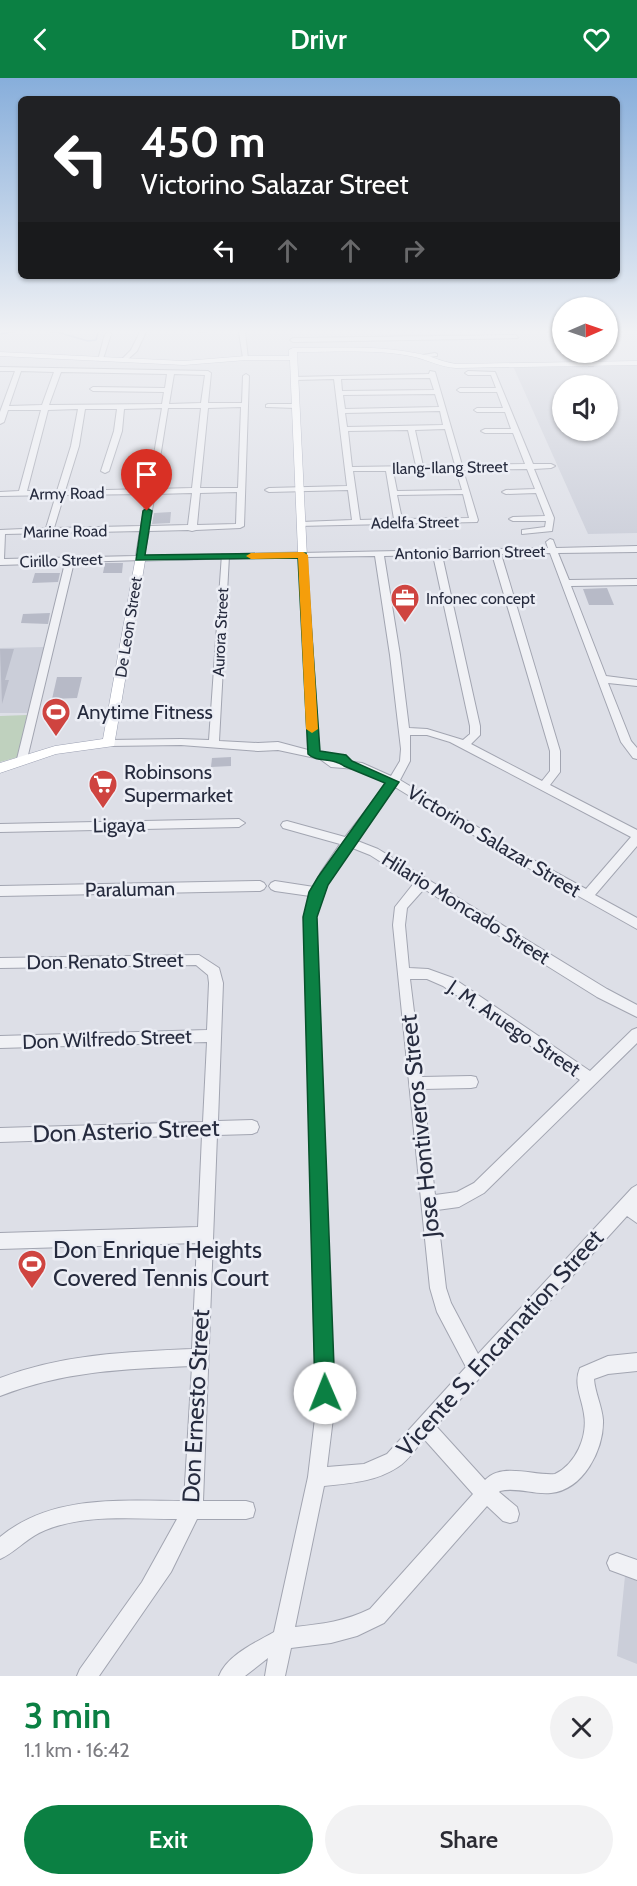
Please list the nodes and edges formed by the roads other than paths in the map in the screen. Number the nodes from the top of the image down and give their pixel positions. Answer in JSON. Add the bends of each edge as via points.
{"nodes":[{"id":1,"x":121,"y":406,"type":"edge"},
{"id":2,"x":164,"y":406,"type":"edge"},
{"id":3,"x":296,"y":406,"type":"edge"},
{"id":4,"x":85,"y":407,"type":"junction"},
{"id":5,"x":100,"y":407,"type":"edge"},
{"id":6,"x":205,"y":407,"type":"edge"},
{"id":7,"x":245,"y":407,"type":"edge"},
{"id":8,"x":341,"y":407,"type":"edge"},
{"id":9,"x":507,"y":407,"type":"edge"},
{"id":10,"x":5,"y":408,"type":"joint"},
{"id":11,"x":45,"y":408,"type":"junction"},
{"id":12,"x":442,"y":409,"type":"joint"},
{"id":13,"x":477,"y":410,"type":"dead end"},
{"id":14,"x":508,"y":410,"type":"junction"},
{"id":15,"x":341,"y":411,"type":"junction"},
{"id":16,"x":0,"y":422,"type":"edge"},
{"id":17,"x":448,"y":427,"type":"junction"},
{"id":18,"x":411,"y":428,"type":"junction"},
{"id":19,"x":344,"y":429,"type":"junction"},
{"id":20,"x":485,"y":431,"type":"dead end"},
{"id":21,"x":516,"y":431,"type":"junction"},
{"id":22,"x":530,"y":466,"type":"junction"},
{"id":23,"x":551,"y":466,"type":"dead end"},
{"id":24,"x":459,"y":467,"type":"junction"},
{"id":25,"x":389,"y":468,"type":"junction"},
{"id":26,"x":420,"y":468,"type":"junction"},
{"id":27,"x":349,"y":469,"type":"junction"},
{"id":28,"x":105,"y":471,"type":"dead end"},
{"id":29,"x":352,"y":488,"type":"junction"},
{"id":30,"x":302,"y":489,"type":"junction"},
{"id":31,"x":241,"y":490,"type":"junction"},
{"id":32,"x":268,"y":490,"type":"dead end"},
{"id":33,"x":196,"y":491,"type":"junction"},
{"id":34,"x":539,"y":491,"type":"junction"},
{"id":35,"x":150,"y":492,"type":"junction"},
{"id":36,"x":466,"y":492,"type":"junction"},
{"id":37,"x":506,"y":492,"type":"dead end"},
{"id":38,"x":58,"y":493,"type":"junction"},
{"id":39,"x":393,"y":493,"type":"junction"},
{"id":40,"x":0,"y":494,"type":"edge"},
{"id":41,"x":21,"y":494,"type":"junction"},
{"id":42,"x":550,"y":518,"type":"junction"},
{"id":43,"x":513,"y":519,"type":"dead end"},
{"id":44,"x":398,"y":522,"type":"junction"},
{"id":45,"x":356,"y":523,"type":"junction"},
{"id":46,"x":301,"y":524,"type":"junction"},
{"id":47,"x":192,"y":529,"type":"junction"},
{"id":48,"x":144,"y":530,"type":"junction"},
{"id":49,"x":49,"y":531,"type":"junction"},
{"id":50,"x":1,"y":532,"type":"edge"},
{"id":51,"x":525,"y":532,"type":"dead end"},
{"id":52,"x":552,"y":546,"type":"junction"},
{"id":53,"x":637,"y":549,"type":"edge"},
{"id":54,"x":496,"y":552,"type":"junction"},
{"id":55,"x":437,"y":553,"type":"junction"},
{"id":56,"x":379,"y":554,"type":"junction"},
{"id":57,"x":303,"y":555,"type":"junction"},
{"id":58,"x":225,"y":556,"type":"junction"},
{"id":59,"x":140,"y":558,"type":"junction"},
{"id":60,"x":70,"y":560,"type":"junction"},
{"id":61,"x":0,"y":561,"type":"edge"},
{"id":62,"x":637,"y":582,"type":"edge"},
{"id":63,"x":565,"y":583,"type":"junction"},
{"id":64,"x":602,"y":679,"type":"junction"},
{"id":65,"x":637,"y":683,"type":"edge"},
{"id":66,"x":404,"y":731,"type":"junction"},
{"id":67,"x":109,"y":743,"type":"junction"},
{"id":68,"x":214,"y":744,"type":"junction"},
{"id":69,"x":464,"y":745,"type":"junction"},
{"id":70,"x":318,"y":755,"type":"junction"},
{"id":71,"x":637,"y":755,"type":"edge"},
{"id":72,"x":22,"y":759,"type":"junction"},
{"id":73,"x":0,"y":768,"type":"edge"},
{"id":74,"x":393,"y":782,"type":"junction"},
{"id":75,"x":544,"y":786,"type":"junction"},
{"id":76,"x":239,"y":823,"type":"dead end"},
{"id":77,"x":287,"y":825,"type":"dead end"},
{"id":78,"x":0,"y":828,"type":"edge"},
{"id":79,"x":637,"y":836,"type":"edge"},
{"id":80,"x":349,"y":842,"type":"junction"},
{"id":81,"x":423,"y":881,"type":"junction"},
{"id":82,"x":260,"y":886,"type":"dead end"},
{"id":83,"x":275,"y":886,"type":"dead end"},
{"id":84,"x":0,"y":891,"type":"edge"},
{"id":85,"x":316,"y":892,"type":"junction"},
{"id":86,"x":587,"y":896,"type":"junction"},
{"id":87,"x":637,"y":924,"type":"edge"},
{"id":88,"x":0,"y":963,"type":"edge"},
{"id":89,"x":208,"y":965,"type":"joint"},
{"id":90,"x":403,"y":973,"type":"junction"},
{"id":91,"x":637,"y":1011,"type":"edge"},
{"id":92,"x":637,"y":1035,"type":"edge"},
{"id":93,"x":214,"y":1036,"type":"junction"},
{"id":94,"x":0,"y":1042,"type":"edge"},
{"id":95,"x":590,"y":1079,"type":"junction"},
{"id":96,"x":471,"y":1082,"type":"dead end"},
{"id":97,"x":416,"y":1083,"type":"junction"},
{"id":98,"x":252,"y":1127,"type":"dead end"},
{"id":99,"x":209,"y":1129,"type":"junction"},
{"id":100,"x":0,"y":1135,"type":"edge"},
{"id":101,"x":429,"y":1203,"type":"junction"},
{"id":102,"x":633,"y":1205,"type":"edge"},
{"id":103,"x":205,"y":1235,"type":"junction"},
{"id":104,"x":0,"y":1241,"type":"edge"},
{"id":105,"x":201,"y":1358,"type":"junction"},
{"id":106,"x":637,"y":1362,"type":"edge"},
{"id":107,"x":477,"y":1369,"type":"junction"},
{"id":108,"x":0,"y":1387,"type":"edge"},
{"id":109,"x":425,"y":1427,"type":"junction"},
{"id":110,"x":317,"y":1477,"type":"junction"},
{"id":111,"x":486,"y":1492,"type":"junction"},
{"id":112,"x":192,"y":1510,"type":"junction"},
{"id":113,"x":246,"y":1510,"type":"dead end"},
{"id":114,"x":510,"y":1514,"type":"dead end"},
{"id":115,"x":0,"y":1550,"type":"edge"},
{"id":116,"x":617,"y":1563,"type":"dead end"},
{"id":117,"x":637,"y":1570,"type":"edge"},
{"id":118,"x":282,"y":1639,"type":"junction"},
{"id":119,"x":87,"y":1676,"type":"edge"},
{"id":120,"x":229,"y":1676,"type":"edge"},
{"id":121,"x":275,"y":1676,"type":"edge"}],
"edges":[{"from":1,"to":28,"type":"street","via":[[118,431]]},
{"from":2,"to":35,"type":"street","name":"De Leon Street"},
{"from":3,"to":30,"type":"main road"},
{"from":4,"to":5,"type":"street"},
{"from":4,"to":11,"type":"street"},
{"from":4,"to":38,"type":"street"},
{"from":6,"to":33,"type":"street"},
{"from":7,"to":31,"type":"street"},
{"from":8,"to":15,"type":"street"},
{"from":9,"to":14,"type":"street"},
{"from":10,"to":11,"type":"street"},
{"from":10,"to":16,"type":"street"},
{"from":11,"to":41,"type":"street"},
{"from":12,"to":15,"type":"street"},
{"from":12,"to":17,"type":"street","name":"Adelfa Street"},
{"from":13,"to":14,"type":"street"},
{"from":14,"to":21,"type":"street"},
{"from":15,"to":19,"type":"street"},
{"from":17,"to":18,"type":"street"},
{"from":17,"to":24,"type":"street","name":"Adelfa Street"},
{"from":18,"to":19,"type":"street"},
{"from":18,"to":26,"type":"street"},
{"from":19,"to":27,"type":"street"},
{"from":20,"to":21,"type":"street"},
{"from":21,"to":22,"type":"street"},
{"from":22,"to":23,"type":"street","name":"Ilang-Ilang Street"},
{"from":22,"to":24,"type":"street","name":"Ilang-Ilang Street"},
{"from":22,"to":34,"type":"street"},
{"from":24,"to":26,"type":"street","name":"Ilang-Ilang Street"},
{"from":24,"to":36,"type":"street","name":"Adelfa Street"},
{"from":25,"to":26,"type":"street","name":"Ilang-Ilang Street"},
{"from":25,"to":27,"type":"street","name":"Ilang-Ilang Street"},
{"from":25,"to":39,"type":"street"},
{"from":27,"to":29,"type":"street"},
{"from":29,"to":30,"type":"street"},
{"from":29,"to":45,"type":"street"},
{"from":30,"to":32,"type":"street"},
{"from":30,"to":46,"type":"main road"},
{"from":31,"to":33,"type":"street","name":"Army Road"},
{"from":31,"to":47,"type":"street","name":"Marine Road","via":[[237,528]]},
{"from":33,"to":35,"type":"street","name":"Army Road"},
{"from":33,"to":47,"type":"street"},
{"from":34,"to":37,"type":"street"},
{"from":34,"to":42,"type":"street"},
{"from":35,"to":38,"type":"street","name":"Army Road"},
{"from":35,"to":48,"type":"street","name":"De Leon Street"},
{"from":36,"to":39,"type":"street"},
{"from":36,"to":44,"type":"street","name":"Adelfa Street","via":[[473,520]]},
{"from":38,"to":41,"type":"street","name":"Army Road"},
{"from":38,"to":49,"type":"street"},
{"from":39,"to":44,"type":"street"},
{"from":40,"to":41,"type":"street","name":"Army Road"},
{"from":42,"to":43,"type":"street"},
{"from":42,"to":51,"type":"street","via":[[549,529]]},
{"from":44,"to":45,"type":"street","name":"Adelfa Street"},
{"from":45,"to":46,"type":"street","name":"Adelfa Street"},
{"from":46,"to":57,"type":"main road"},
{"from":47,"to":48,"type":"street","name":"Marine Road"},
{"from":48,"to":49,"type":"street","name":"Marine Road"},
{"from":48,"to":59,"type":"street","name":"De Leon Street"},
{"from":49,"to":50,"type":"street","name":"Marine Road"},
{"from":50,"to":61,"type":"street"},
{"from":52,"to":53,"type":"street","name":"Antonio Barrion Street"},
{"from":52,"to":54,"type":"street","name":"Antonio Barrion Street"},
{"from":52,"to":63,"type":"street"},
{"from":54,"to":55,"type":"street","name":"Antonio Barrion Street"},
{"from":54,"to":75,"type":"street","via":[[555,750],[555,772]]},
{"from":55,"to":56,"type":"street","name":"Antonio Barrion Street"},
{"from":55,"to":69,"type":"street","via":[[476,726],[475,735]]},
{"from":56,"to":57,"type":"street","name":"Antonio Barrion Street"},
{"from":56,"to":66,"type":"street"},
{"from":57,"to":58,"type":"main road","name":"Cirillo Street"},
{"from":57,"to":70,"type":"street"},
{"from":58,"to":59,"type":"main road","name":"Cirillo Street"},
{"from":58,"to":68,"type":"street","name":"Aurora Street"},
{"from":59,"to":60,"type":"street","name":"Cirillo Street"},
{"from":59,"to":67,"type":"main road","name":"De Leon Street"},
{"from":60,"to":61,"type":"street","name":"Cirillo Street"},
{"from":60,"to":72,"type":"street"},
{"from":62,"to":63,"type":"street"},
{"from":63,"to":64,"type":"street"},
{"from":64,"to":65,"type":"street"},
{"from":64,"to":71,"type":"street","via":[[626,742]]},
{"from":66,"to":69,"type":"street","via":[[438,735]]},
{"from":66,"to":74,"type":"street","via":[[405,761]]},
{"from":67,"to":68,"type":"street","name":"Victorino Salazar Street"},
{"from":67,"to":72,"type":"main road"},
{"from":68,"to":70,"type":"street","name":"Victorino Salazar Street"},
{"from":69,"to":75,"type":"street"},
{"from":70,"to":74,"type":"street","name":"Victorino Salazar Street","via":[[334,764],[348,764]]},
{"from":72,"to":73,"type":"main road"},
{"from":74,"to":80,"type":"street"},
{"from":74,"to":86,"type":"street","name":"Victorino Salazar Street"},
{"from":75,"to":79,"type":"street"},
{"from":76,"to":78,"type":"street","name":"Ligaya"},
{"from":77,"to":80,"type":"street","name":"Hilario Moncado Street"},
{"from":79,"to":86,"type":"street"},
{"from":80,"to":81,"type":"street","name":"Hilario Moncado Street"},
{"from":80,"to":85,"type":"street"},
{"from":81,"to":90,"type":"street","name":"Jose Hontiveros Street","via":[[401,907]]},
{"from":81,"to":91,"type":"street","name":"Hilario Moncado Street"},
{"from":82,"to":84,"type":"street","name":"Paraluman"},
{"from":83,"to":85,"type":"street"},
{"from":85,"to":110,"type":"street","via":[[310,917],[325,1375]]},
{"from":86,"to":87,"type":"street","name":"Victorino Salazar Street"},
{"from":88,"to":89,"type":"street","name":"Don Renato Street","via":[[189,959]]},
{"from":89,"to":93,"type":"street","name":"Don Ernesto Street","via":[[216,983]]},
{"from":90,"to":95,"type":"street","name":"J. M. Aruego Street","via":[[428,974],[448,982]]},
{"from":90,"to":97,"type":"street","name":"Jose Hontiveros Street"},
{"from":92,"to":95,"type":"street"},
{"from":93,"to":94,"type":"street","name":"Don Wilfredo Street"},
{"from":93,"to":99,"type":"street","name":"Don Ernesto Street"},
{"from":95,"to":101,"type":"street","via":[[479,1188],[459,1198]]},
{"from":96,"to":97,"type":"street"},
{"from":97,"to":101,"type":"street","name":"Jose Hontiveros Street"},
{"from":98,"to":99,"type":"street","name":"Don Asterio Street"},
{"from":99,"to":100,"type":"street","name":"Don Asterio Street"},
{"from":99,"to":103,"type":"street","name":"Don Ernesto Street"},
{"from":101,"to":107,"type":"street","name":"Jose Hontiveros Street","via":[[443,1306]]},
{"from":102,"to":107,"type":"street","name":"Vicente S. Encarnation Street"},
{"from":103,"to":104,"type":"street"},
{"from":103,"to":105,"type":"street","name":"Don Ernesto Street"},
{"from":105,"to":108,"type":"street","via":[[68,1364]]},
{"from":105,"to":112,"type":"street","name":"Don Ernesto Street"},
{"from":106,"to":111,"type":"street","via":[[601,1367],[586,1374],[593,1435],[575,1472],[552,1484],[506,1480],[495,1483]]},
{"from":107,"to":109,"type":"street","name":"Vicente S. Encarnation Street"},
{"from":109,"to":110,"type":"street","name":"Vicente S. Encarnation Street","via":[[393,1460],[378,1469],[352,1476]]},
{"from":109,"to":111,"type":"street"},
{"from":110,"to":118,"type":"street"},
{"from":111,"to":114,"type":"street"},
{"from":111,"to":118,"type":"street","via":[[376,1616],[331,1633]]},
{"from":112,"to":113,"type":"street"},
{"from":112,"to":115,"type":"street","via":[[73,1512],[45,1520],[12,1538]]},
{"from":112,"to":119,"type":"street","name":"Don Ernesto Street","via":[[141,1599]]},
{"from":116,"to":117,"type":"street"},
{"from":118,"to":120,"type":"street"},
{"from":118,"to":121,"type":"street"}]}
